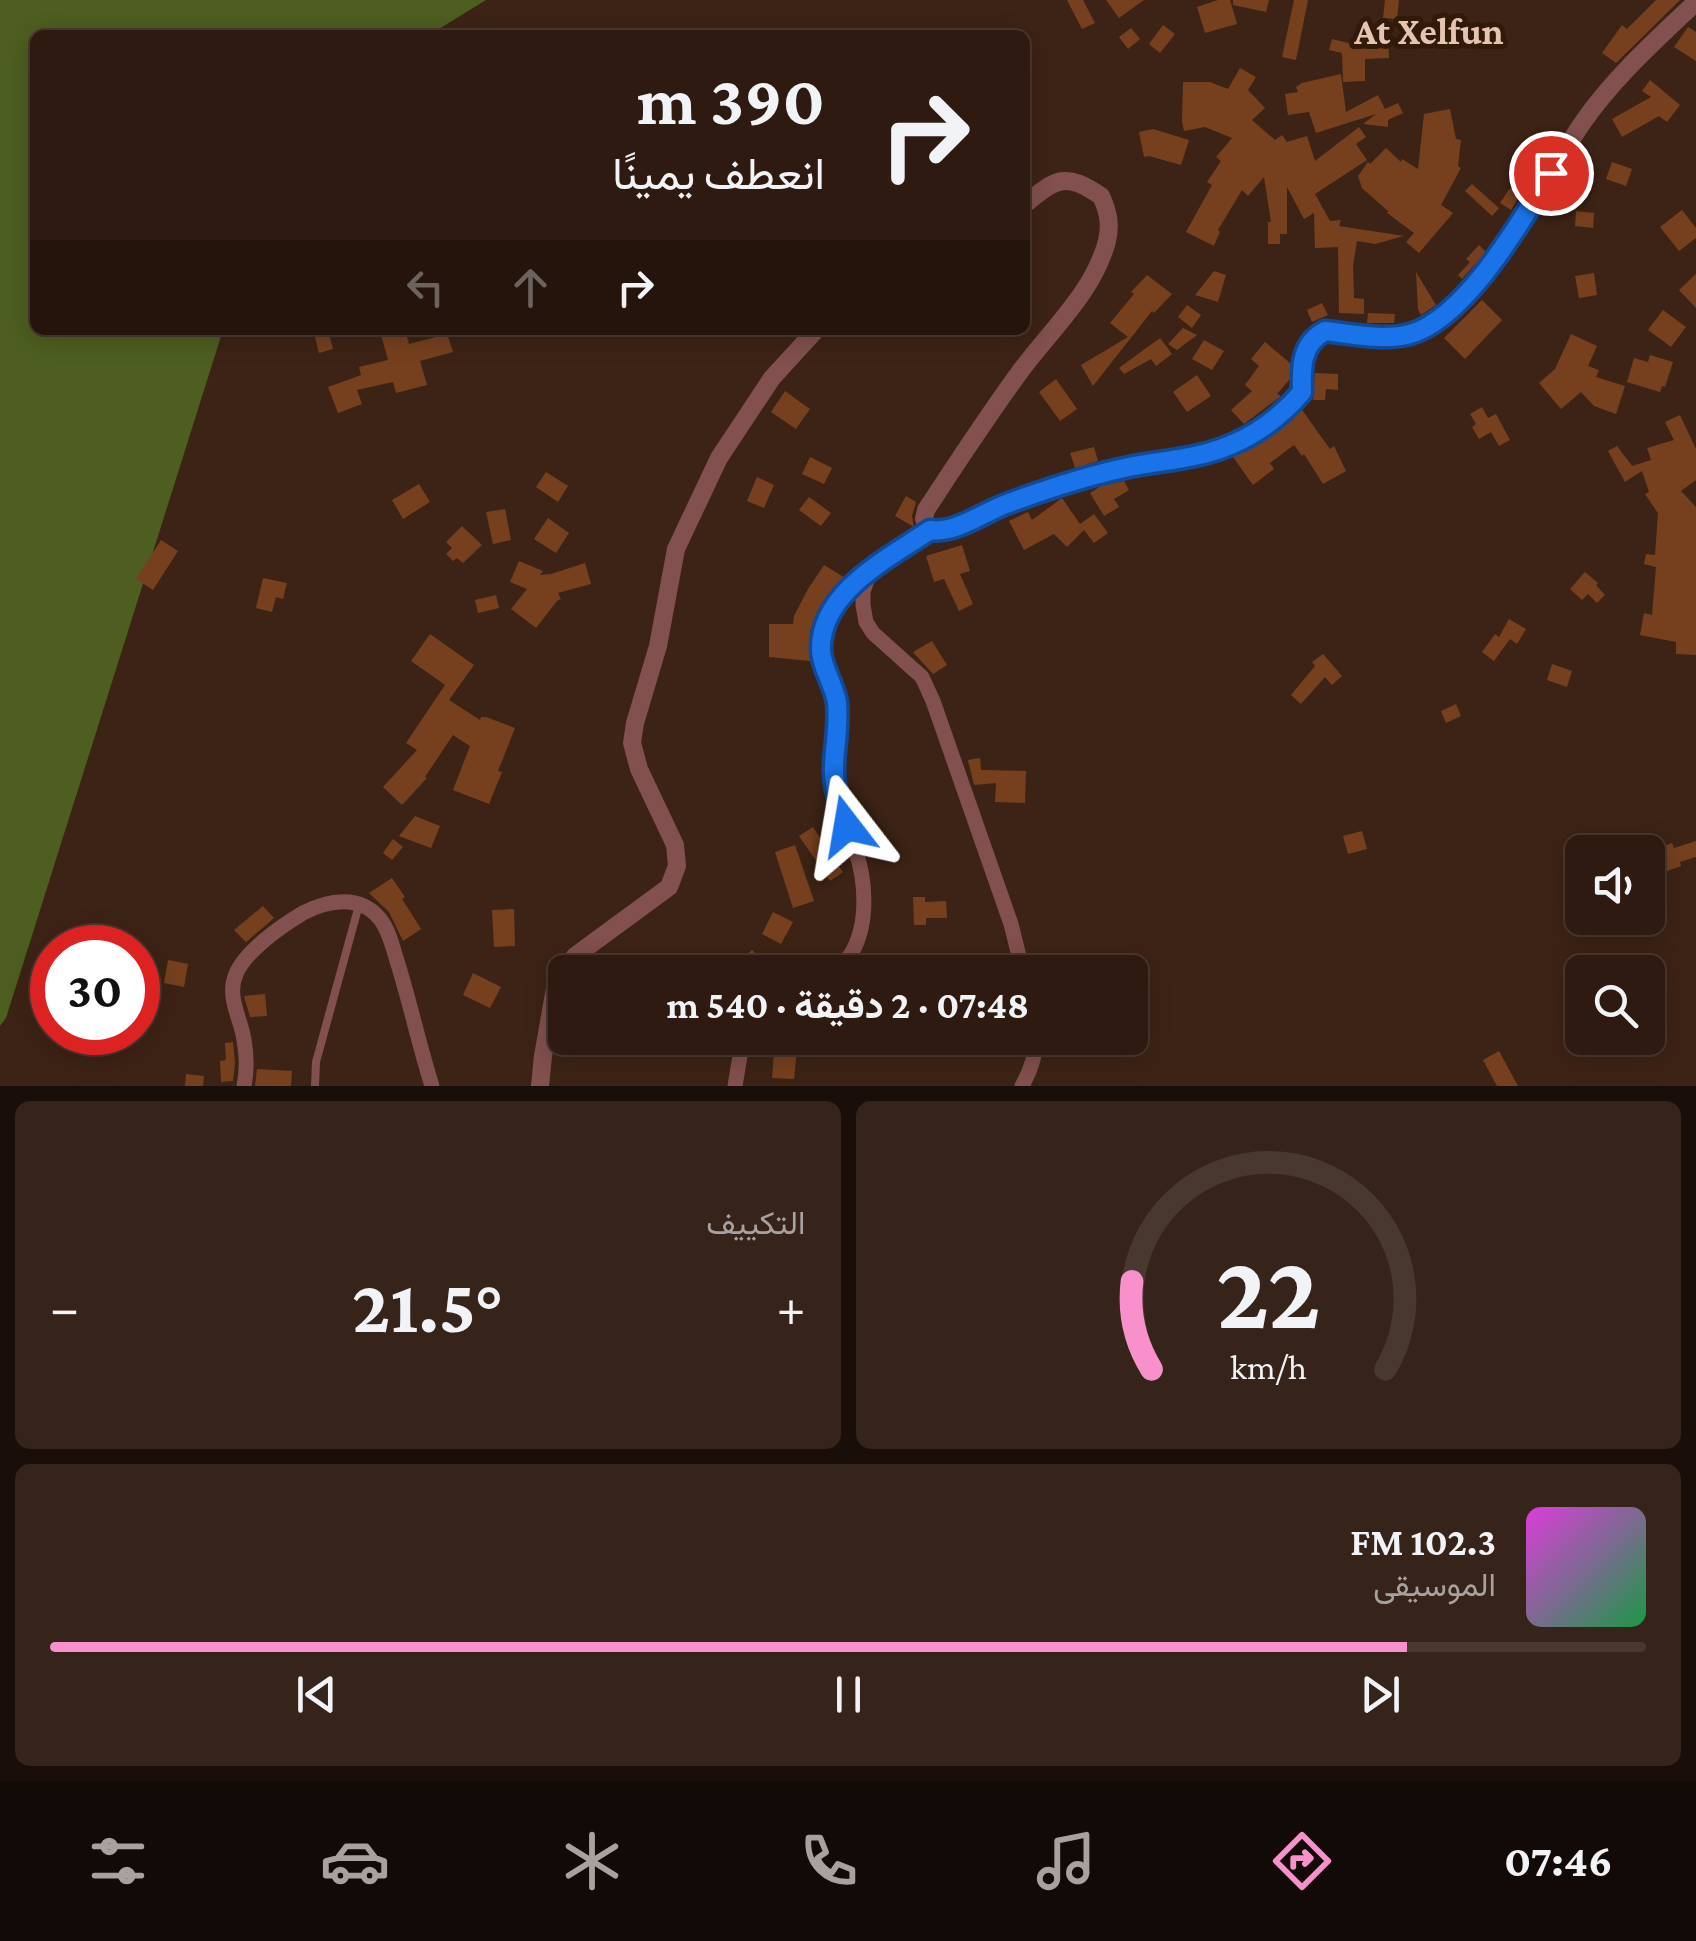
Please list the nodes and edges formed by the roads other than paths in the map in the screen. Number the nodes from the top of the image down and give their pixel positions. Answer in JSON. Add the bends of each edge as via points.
{"nodes":[{"id":1,"x":1696,"y":2,"type":"edge"},
{"id":2,"x":1030,"y":200,"type":"edge"},
{"id":3,"x":811,"y":335,"type":"edge"},
{"id":4,"x":930,"y":530,"type":"junction"},
{"id":5,"x":870,"y":572,"type":"junction"},
{"id":6,"x":360,"y":905,"type":"junction"},
{"id":7,"x":850,"y":955,"type":"edge"},
{"id":8,"x":1018,"y":955,"type":"edge"},
{"id":9,"x":740,"y":1055,"type":"edge"},
{"id":10,"x":1035,"y":1055,"type":"edge"},
{"id":11,"x":244,"y":1086,"type":"edge"},
{"id":12,"x":315,"y":1086,"type":"edge"},
{"id":13,"x":432,"y":1086,"type":"edge"},
{"id":14,"x":540,"y":1086,"type":"edge"},
{"id":15,"x":735,"y":1086,"type":"edge"},
{"id":16,"x":1022,"y":1086,"type":"edge"}],
"edges":[{"from":1,"to":4,"type":"street","via":[[1642,52],[1583,122],[1504,250],[1443,317],[1405,336],[1325,331],[1314,337],[1306,349],[1302,392],[1285,412],[1235,443],[1098,474],[942,532]]},
{"from":2,"to":4,"type":"street","via":[[1062,180],[1082,183],[1101,196],[1110,224],[1107,241],[1072,307],[926,510]]},
{"from":3,"to":14,"type":"street","via":[[772,378],[719,458],[676,549],[632,743],[675,845],[677,866],[669,887],[576,956],[554,988]]},
{"from":4,"to":5,"type":"street"},
{"from":5,"to":7,"type":"street","via":[[824,622],[821,654],[836,700],[836,796],[858,855],[865,898]]},
{"from":5,"to":8,"type":"street","via":[[863,592],[866,622],[922,677],[933,701]]},
{"from":6,"to":11,"type":"street","via":[[343,900],[304,913],[235,974],[232,1000],[244,1038]]},
{"from":6,"to":12,"type":"lane"},
{"from":6,"to":13,"type":"street","via":[[380,919],[392,944]]},
{"from":9,"to":15,"type":"street"},
{"from":10,"to":16,"type":"street"}]}
